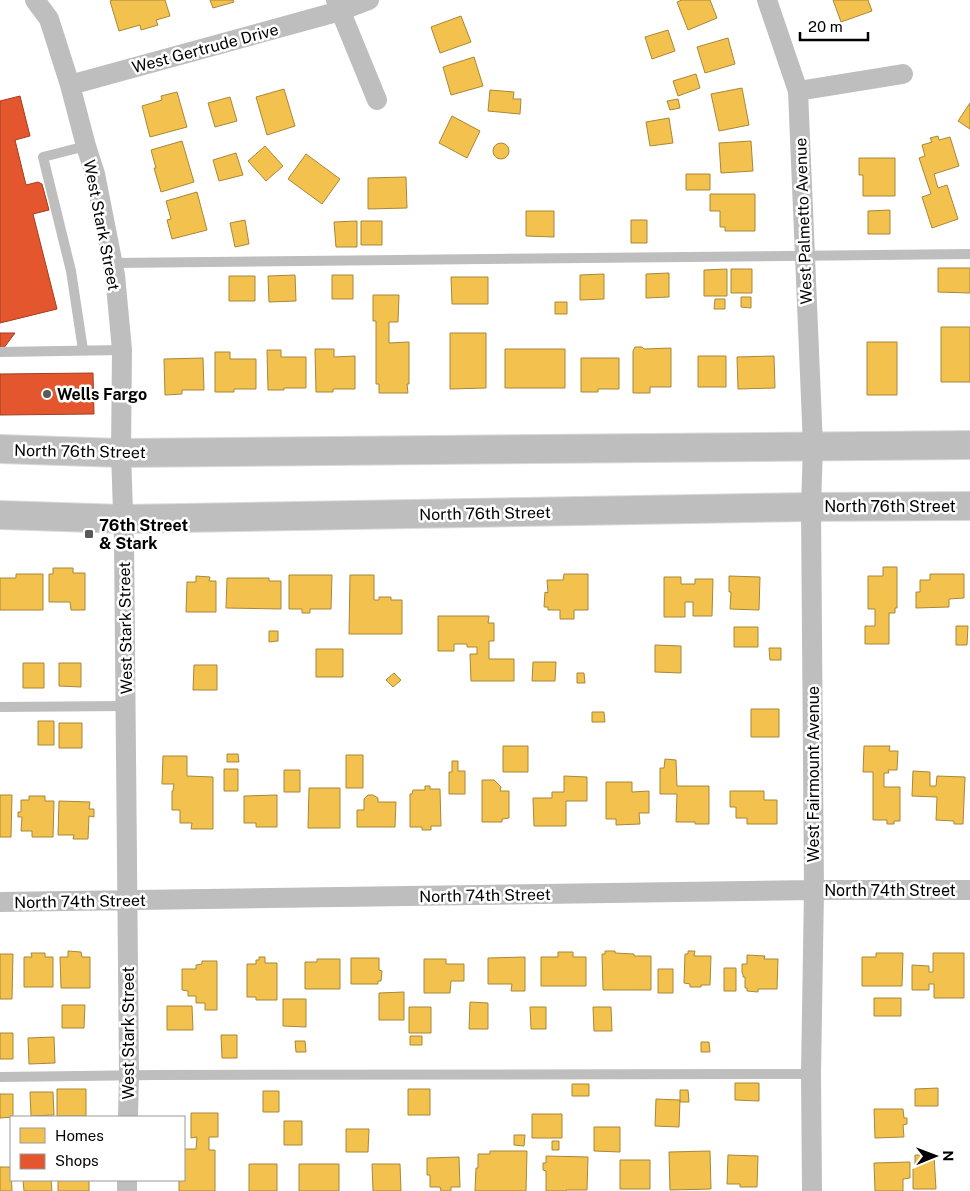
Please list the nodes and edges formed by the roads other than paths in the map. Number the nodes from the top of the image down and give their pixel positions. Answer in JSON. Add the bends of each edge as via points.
{"nodes":[{"id":1,"x":35,"y":0,"type":"edge"},
{"id":2,"x":369,"y":0,"type":"edge"},
{"id":3,"x":767,"y":0,"type":"edge"},
{"id":4,"x":338,"y":6,"type":"edge"},
{"id":5,"x":903,"y":74,"type":"dead end"},
{"id":6,"x":70,"y":85,"type":"junction"},
{"id":7,"x":798,"y":92,"type":"junction"},
{"id":8,"x":377,"y":100,"type":"dead end"},
{"id":9,"x":86,"y":146,"type":"junction"},
{"id":10,"x":970,"y":254,"type":"edge"},
{"id":11,"x":805,"y":255,"type":"junction"},
{"id":12,"x":113,"y":263,"type":"junction"},
{"id":13,"x":83,"y":350,"type":"junction"},
{"id":14,"x":122,"y":350,"type":"junction"},
{"id":15,"x":0,"y":352,"type":"edge"},
{"id":16,"x":970,"y":445,"type":"edge"},
{"id":17,"x":813,"y":446,"type":"junction"},
{"id":18,"x":0,"y":449,"type":"edge"},
{"id":19,"x":121,"y":453,"type":"junction"},
{"id":20,"x":970,"y":506,"type":"edge"},
{"id":21,"x":811,"y":507,"type":"junction"},
{"id":22,"x":0,"y":515,"type":"edge"},
{"id":23,"x":124,"y":519,"type":"junction"},
{"id":24,"x":126,"y":706,"type":"junction"},
{"id":25,"x":0,"y":707,"type":"edge"},
{"id":26,"x":814,"y":890,"type":"junction"},
{"id":27,"x":970,"y":890,"type":"edge"},
{"id":28,"x":128,"y":901,"type":"junction"},
{"id":29,"x":0,"y":902,"type":"edge"},
{"id":30,"x":811,"y":1074,"type":"junction"},
{"id":31,"x":129,"y":1075,"type":"junction"},
{"id":32,"x":0,"y":1077,"type":"edge"},
{"id":33,"x":128,"y":1116,"type":"edge"},
{"id":34,"x":812,"y":1191,"type":"edge"}],
"edges":[{"from":1,"to":6,"type":"street","name":"West Stark Street","via":[[49,19]]},
{"from":2,"to":4,"type":"street","name":"West Gertrude Drive"},
{"from":3,"to":7,"type":"street","name":"West Palmetto Avenue"},
{"from":4,"to":6,"type":"street","name":"West Gertrude Drive"},
{"from":4,"to":8,"type":"street"},
{"from":5,"to":7,"type":"street"},
{"from":6,"to":9,"type":"street","name":"West Stark Street"},
{"from":7,"to":11,"type":"street","name":"West Palmetto Avenue"},
{"from":9,"to":12,"type":"street","name":"West Stark Street"},
{"from":9,"to":13,"type":"lane","via":[[43,158],[71,271]]},
{"from":10,"to":11,"type":"lane"},
{"from":11,"to":12,"type":"lane"},
{"from":11,"to":17,"type":"street","name":"West Palmetto Avenue"},
{"from":12,"to":14,"type":"street","name":"West Stark Street"},
{"from":13,"to":14,"type":"lane"},
{"from":13,"to":15,"type":"lane"},
{"from":14,"to":19,"type":"street","name":"West Stark Street"},
{"from":16,"to":17,"type":"main road","name":"North 76th Street"},
{"from":17,"to":19,"type":"main road","name":"North 76th Street"},
{"from":17,"to":21,"type":"street","name":"West Fairmount Avenue"},
{"from":18,"to":19,"type":"main road","name":"North 76th Street"},
{"from":19,"to":23,"type":"street","name":"West Stark Street"},
{"from":20,"to":21,"type":"main road","name":"North 76th Street"},
{"from":21,"to":23,"type":"main road","name":"North 76th Street"},
{"from":21,"to":26,"type":"street","name":"West Fairmount Avenue"},
{"from":22,"to":23,"type":"main road","name":"North 76th Street"},
{"from":23,"to":24,"type":"street","name":"West Stark Street"},
{"from":24,"to":25,"type":"lane"},
{"from":24,"to":28,"type":"street","name":"West Stark Street"},
{"from":26,"to":27,"type":"street","name":"North 74th Street"},
{"from":26,"to":28,"type":"street","name":"North 74th Street"},
{"from":26,"to":30,"type":"street","name":"West Fairmount Avenue"},
{"from":28,"to":29,"type":"street","name":"North 74th Street"},
{"from":28,"to":31,"type":"street","name":"West Stark Street"},
{"from":30,"to":31,"type":"lane"},
{"from":30,"to":34,"type":"street","name":"West Fairmount Avenue"},
{"from":31,"to":32,"type":"lane"},
{"from":31,"to":33,"type":"street","name":"West Stark Street"}]}
